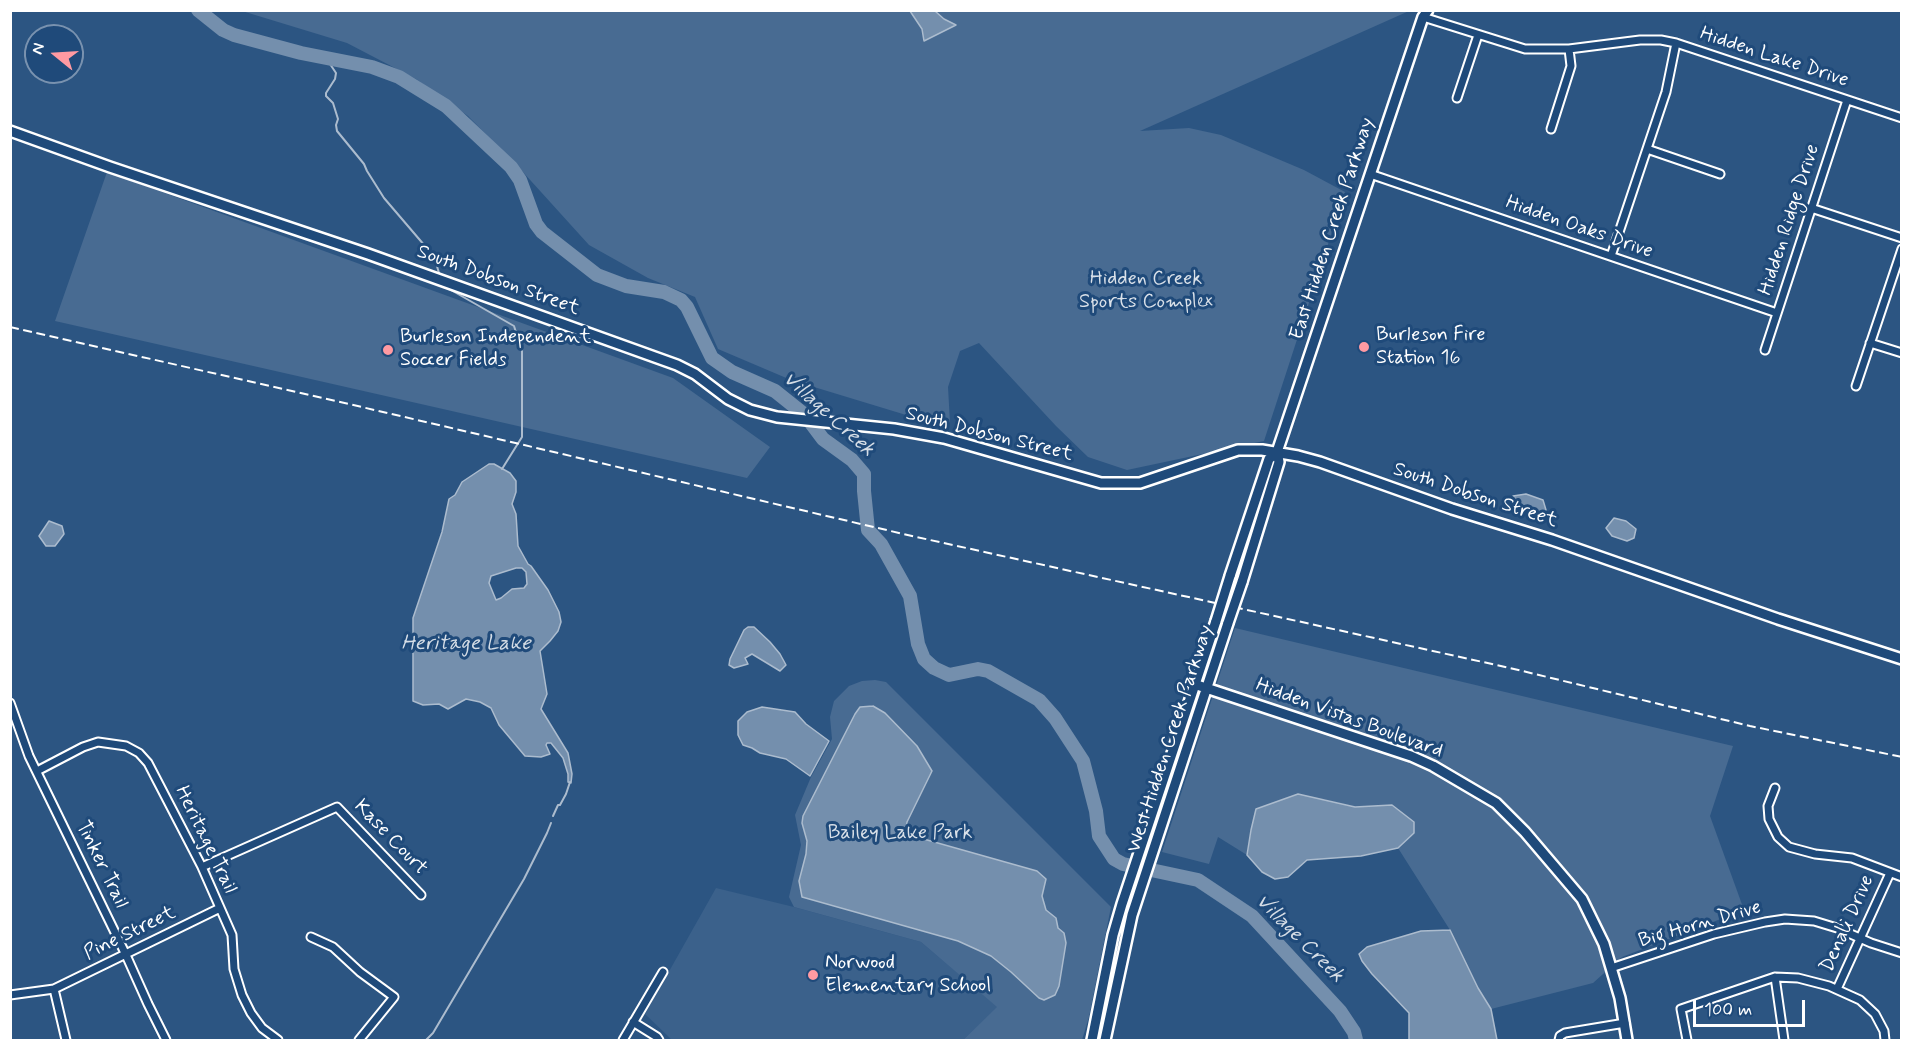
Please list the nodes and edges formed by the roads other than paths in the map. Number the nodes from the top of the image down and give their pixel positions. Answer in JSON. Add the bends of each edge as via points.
{"nodes":[{"id":1,"x":1425,"y":13,"type":"edge"},
{"id":2,"x":1479,"y":35,"type":"junction"},
{"id":3,"x":1676,"y":43,"type":"junction"},
{"id":4,"x":1569,"y":49,"type":"junction"},
{"id":5,"x":1458,"y":98,"type":"dead end"},
{"id":6,"x":1847,"y":100,"type":"junction"},
{"id":7,"x":1902,"y":118,"type":"edge"},
{"id":8,"x":1551,"y":129,"type":"dead end"},
{"id":9,"x":10,"y":131,"type":"edge"},
{"id":10,"x":1647,"y":149,"type":"junction"},
{"id":11,"x":1370,"y":174,"type":"junction"},
{"id":12,"x":1720,"y":174,"type":"dead end"},
{"id":13,"x":1811,"y":208,"type":"junction"},
{"id":14,"x":1902,"y":238,"type":"edge"},
{"id":15,"x":1902,"y":249,"type":"edge"},
{"id":16,"x":1611,"y":256,"type":"junction"},
{"id":17,"x":1777,"y":313,"type":"junction"},
{"id":18,"x":1870,"y":342,"type":"junction"},
{"id":19,"x":1765,"y":350,"type":"dead end"},
{"id":20,"x":1902,"y":353,"type":"edge"},
{"id":21,"x":1856,"y":386,"type":"dead end"},
{"id":22,"x":1277,"y":452,"type":"junction"},
{"id":23,"x":1902,"y":659,"type":"edge"},
{"id":24,"x":1194,"y":684,"type":"junction"},
{"id":25,"x":1207,"y":688,"type":"junction"},
{"id":26,"x":10,"y":703,"type":"edge"},
{"id":27,"x":37,"y":771,"type":"junction"},
{"id":28,"x":1775,"y":788,"type":"dead end"},
{"id":29,"x":202,"y":867,"type":"junction"},
{"id":30,"x":1890,"y":873,"type":"junction"},
{"id":31,"x":1902,"y":877,"type":"edge"},
{"id":32,"x":421,"y":895,"type":"dead end"},
{"id":33,"x":220,"y":908,"type":"junction"},
{"id":34,"x":311,"y":937,"type":"dead end"},
{"id":35,"x":1860,"y":938,"type":"junction"},
{"id":36,"x":1902,"y":953,"type":"edge"},
{"id":37,"x":126,"y":955,"type":"junction"},
{"id":38,"x":1611,"y":968,"type":"junction"},
{"id":39,"x":663,"y":972,"type":"dead end"},
{"id":40,"x":1775,"y":977,"type":"junction"},
{"id":41,"x":54,"y":989,"type":"junction"},
{"id":42,"x":1837,"y":989,"type":"junction"},
{"id":43,"x":10,"y":995,"type":"edge"},
{"id":44,"x":633,"y":1022,"type":"junction"},
{"id":45,"x":1625,"y":1023,"type":"junction"},
{"id":46,"x":66,"y":1041,"type":"edge"},
{"id":47,"x":166,"y":1041,"type":"edge"},
{"id":48,"x":278,"y":1041,"type":"edge"},
{"id":49,"x":360,"y":1041,"type":"edge"},
{"id":50,"x":623,"y":1041,"type":"edge"},
{"id":51,"x":659,"y":1041,"type":"edge"},
{"id":52,"x":1092,"y":1041,"type":"edge"},
{"id":53,"x":1105,"y":1041,"type":"edge"},
{"id":54,"x":1558,"y":1041,"type":"edge"},
{"id":55,"x":1627,"y":1041,"type":"edge"},
{"id":56,"x":1687,"y":1041,"type":"edge"},
{"id":57,"x":1784,"y":1041,"type":"edge"},
{"id":58,"x":1885,"y":1041,"type":"edge"}],
"edges":[{"from":1,"to":2,"type":"street","name":"Hidden Lake Drive"},
{"from":1,"to":11,"type":"street","name":"East Hidden Creek Parkway"},
{"from":2,"to":4,"type":"street","name":"Hidden Lake Drive","via":[[1525,49]]},
{"from":2,"to":5,"type":"street"},
{"from":3,"to":4,"type":"street","name":"Hidden Lake Drive","via":[[1640,40]]},
{"from":3,"to":6,"type":"street","name":"Hidden Lake Drive"},
{"from":3,"to":10,"type":"street","via":[[1666,92]]},
{"from":4,"to":8,"type":"street","via":[[1571,66]]},
{"from":6,"to":7,"type":"street","name":"Hidden Lake Drive"},
{"from":6,"to":13,"type":"street","name":"Hidden Ridge Drive"},
{"from":9,"to":22,"type":"street","name":"South Dobson Street","via":[[666,361],[695,374],[728,399],[777,417],[944,438],[1101,483],[1140,483],[1238,450]]},
{"from":10,"to":12,"type":"street"},
{"from":10,"to":16,"type":"street"},
{"from":11,"to":16,"type":"street","name":"Hidden Oaks Drive"},
{"from":11,"to":22,"type":"street","name":"East Hidden Creek Parkway"},
{"from":13,"to":14,"type":"street"},
{"from":13,"to":17,"type":"street","name":"Hidden Ridge Drive"},
{"from":15,"to":18,"type":"street"},
{"from":16,"to":17,"type":"street","name":"Hidden Oaks Drive"},
{"from":17,"to":19,"type":"street","name":"Hidden Ridge Drive"},
{"from":18,"to":20,"type":"street"},
{"from":18,"to":21,"type":"street"},
{"from":22,"to":23,"type":"street","name":"South Dobson Street","via":[[1320,462]]},
{"from":22,"to":24,"type":"street","name":"West Hidden Creek Parkway","bridge":true,"via":[[1269,459]]},
{"from":22,"to":25,"type":"street","name":"West Hidden Creek Parkway","bridge":true,"via":[[1279,462]]},
{"from":24,"to":25,"type":"street","name":"Hidden Vistas Boulevard"},
{"from":24,"to":52,"type":"street","name":"West Hidden Creek Parkway","via":[[1122,904]]},
{"from":25,"to":38,"type":"street","name":"Hidden Vistas Boulevard","via":[[1411,756],[1496,804],[1581,899],[1604,944]]},
{"from":25,"to":53,"type":"street","name":"West Hidden Creek Parkway","via":[[1132,915]]},
{"from":26,"to":27,"type":"street","name":"Tinker Trail"},
{"from":27,"to":29,"type":"street","name":"Heritage Trail","via":[[98,742],[126,746],[139,753]]},
{"from":27,"to":37,"type":"street","name":"Tinker Trail"},
{"from":28,"to":30,"type":"street","via":[[1768,806],[1769,819],[1778,837],[1790,847],[1852,858]]},
{"from":29,"to":32,"type":"street","name":"Kase Court","via":[[338,807]]},
{"from":29,"to":33,"type":"street","name":"Heritage Trail"},
{"from":30,"to":31,"type":"street"},
{"from":30,"to":35,"type":"street","name":"Denali Drive"},
{"from":33,"to":37,"type":"street","name":"Pine Street"},
{"from":33,"to":48,"type":"street","name":"Heritage Trail","via":[[232,935],[234,969],[242,995],[262,1028]]},
{"from":34,"to":49,"type":"street","via":[[333,947],[394,997]]},
{"from":35,"to":36,"type":"street","name":"Big Horn Drive"},
{"from":35,"to":38,"type":"street","name":"Big Horn Drive","via":[[1814,921],[1785,919],[1714,934]]},
{"from":35,"to":42,"type":"street","name":"Denali Drive"},
{"from":37,"to":41,"type":"street","name":"Pine Street"},
{"from":37,"to":47,"type":"street","name":"Tinker Trail"},
{"from":38,"to":45,"type":"street","name":"Hidden Vistas Boulevard"},
{"from":39,"to":44,"type":"street"},
{"from":40,"to":42,"type":"street","via":[[1798,978]]},
{"from":40,"to":56,"type":"street","via":[[1681,1009]]},
{"from":40,"to":57,"type":"street"},
{"from":41,"to":43,"type":"street","name":"Pine Street"},
{"from":41,"to":46,"type":"street"},
{"from":42,"to":58,"type":"street","via":[[1860,1000],[1875,1014]]},
{"from":44,"to":50,"type":"street"},
{"from":44,"to":51,"type":"street"},
{"from":45,"to":54,"type":"street","via":[[1565,1033]]},
{"from":45,"to":55,"type":"street","name":"Hidden Vistas Boulevard"}]}
